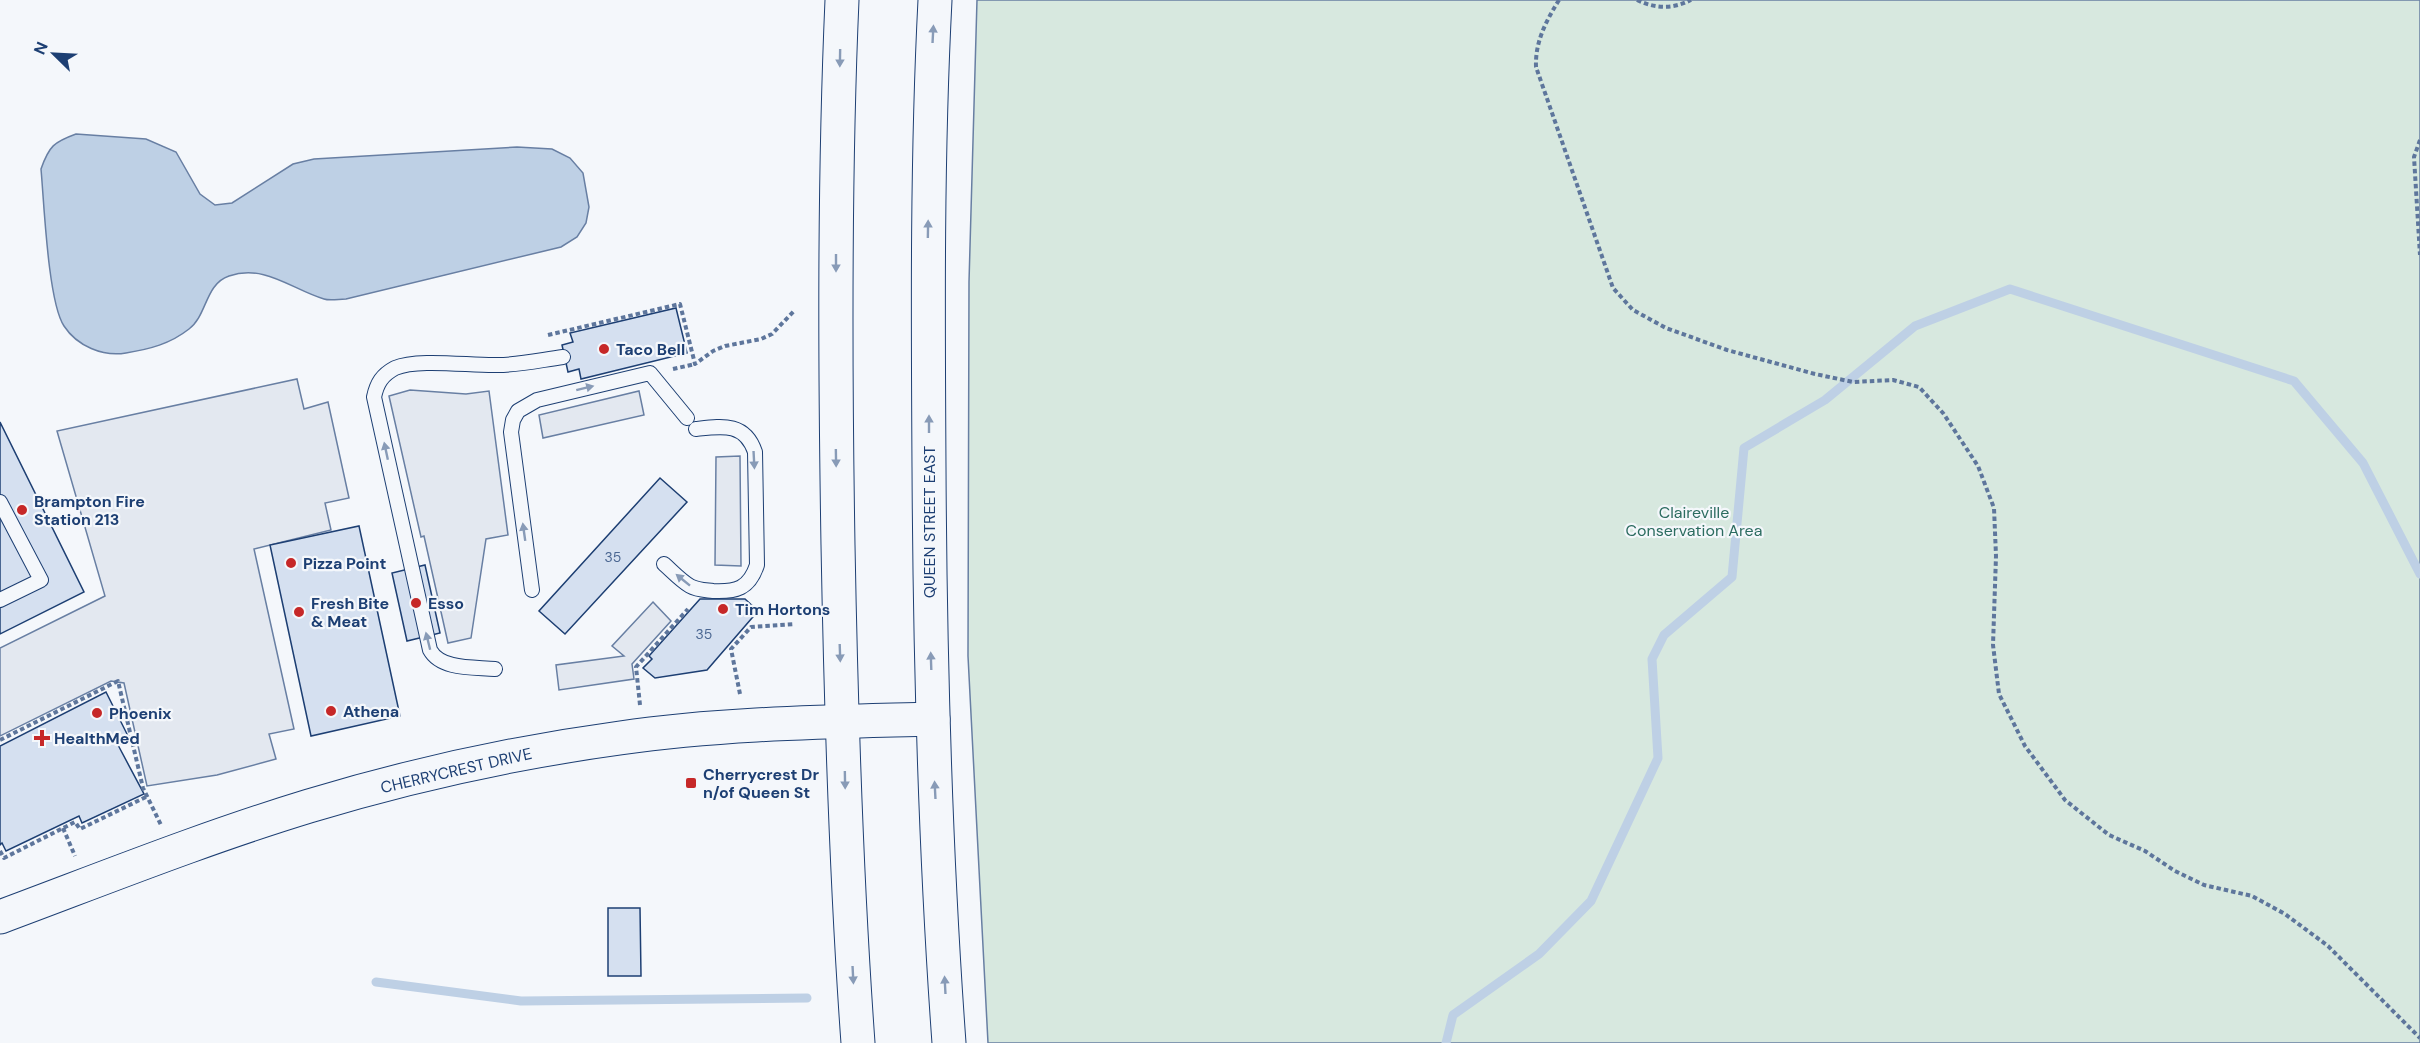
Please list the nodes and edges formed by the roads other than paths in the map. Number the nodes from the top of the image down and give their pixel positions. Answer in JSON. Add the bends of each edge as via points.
{"nodes":[{"id":1,"x":842,"y":0,"type":"edge"},
{"id":2,"x":935,"y":0,"type":"edge"},
{"id":3,"x":563,"y":357,"type":"dead end"},
{"id":4,"x":0,"y":502,"type":"edge"},
{"id":5,"x":664,"y":564,"type":"dead end"},
{"id":6,"x":532,"y":590,"type":"dead end"},
{"id":7,"x":0,"y":600,"type":"edge"},
{"id":8,"x":495,"y":669,"type":"dead end"},
{"id":9,"x":933,"y":719,"type":"junction"},
{"id":10,"x":843,"y":721,"type":"junction"},
{"id":11,"x":0,"y":917,"type":"edge"},
{"id":12,"x":858,"y":1043,"type":"edge"},
{"id":13,"x":949,"y":1043,"type":"edge"}],
"edges":[{"from":1,"to":10,"type":"main road","one_way":true,"via":[[836,204],[836,431]]},
{"from":9,"to":2,"type":"main road","name":"QUEEN STREET EAST","one_way":true,"via":[[927,281]]},
{"from":8,"to":3,"type":"lane","one_way":true,"via":[[442,662],[430,650],[374,397],[377,384],[398,367],[499,365]]},
{"from":4,"to":7,"type":"lane","via":[[40,580]]},
{"from":6,"to":5,"type":"lane","one_way":true,"via":[[511,432],[513,420],[518,411],[537,400],[650,373],[692,423],[741,431],[750,439],[754,452],[757,565],[753,578],[731,591],[702,590]]},
{"from":9,"to":10,"type":"main road","name":"CHERRYCREST DRIVE"},
{"from":13,"to":9,"type":"main road","name":"QUEEN STREET EAST","one_way":true},
{"from":10,"to":11,"type":"main road","name":"CHERRYCREST DRIVE","via":[[620,738],[435,773],[310,805]]},
{"from":10,"to":12,"type":"main road","one_way":true}]}
